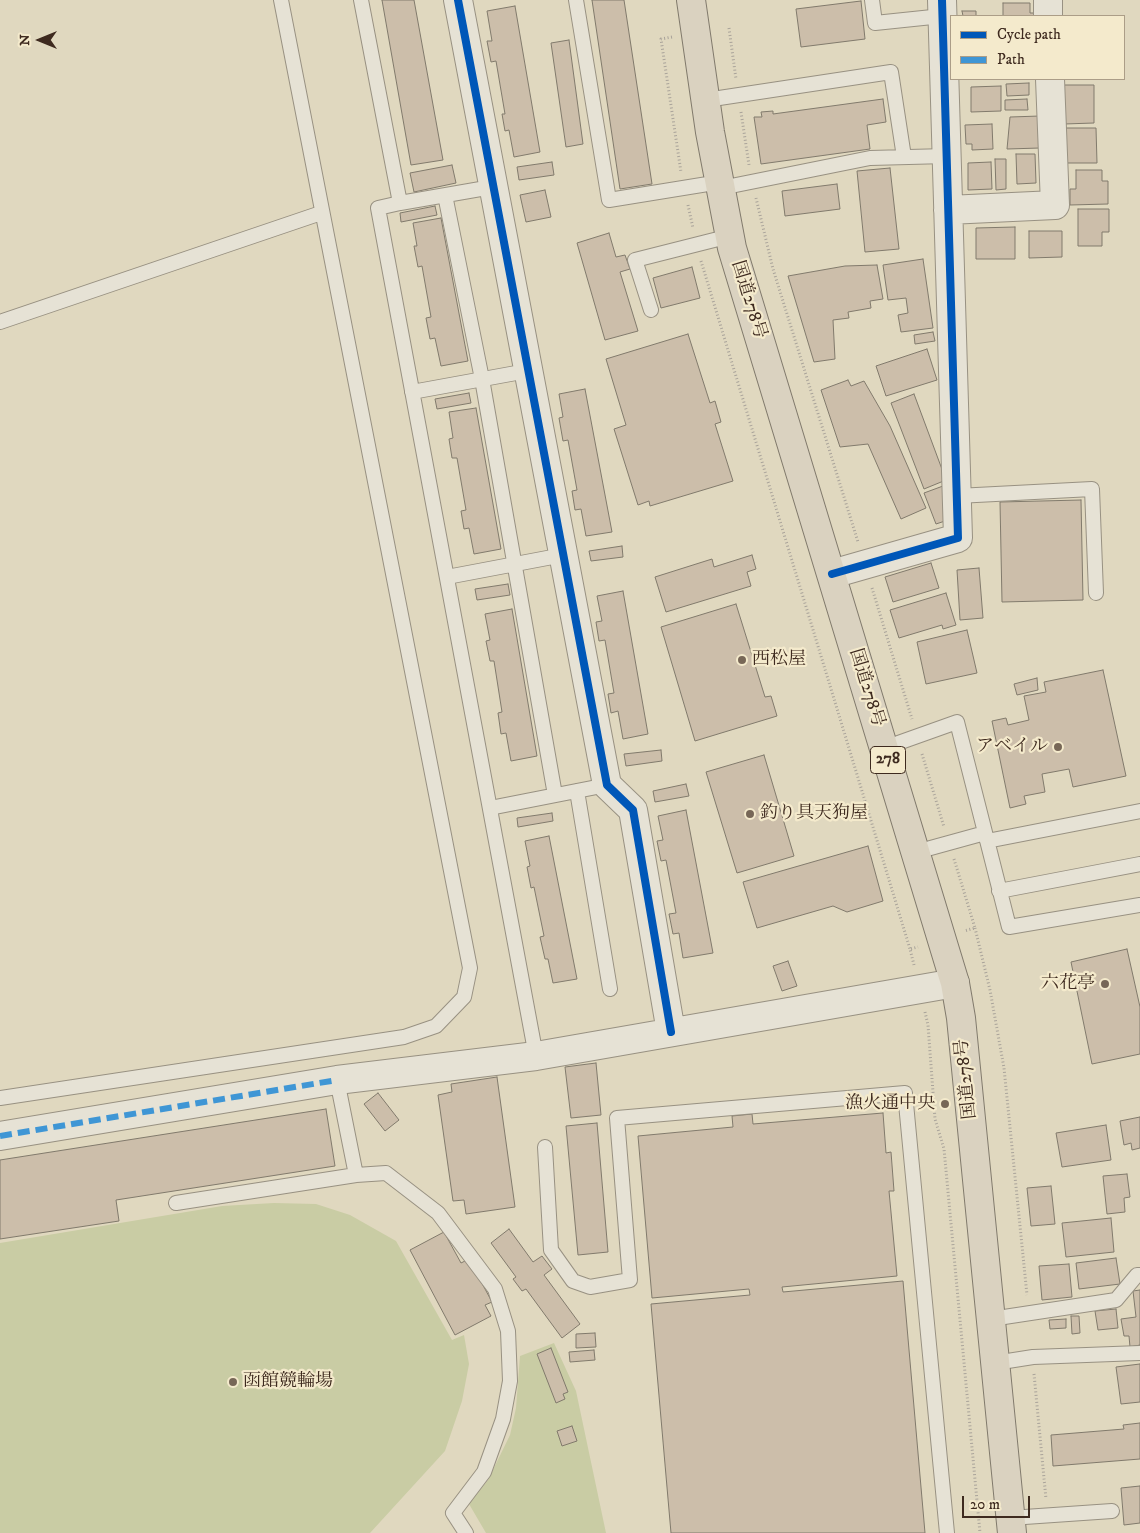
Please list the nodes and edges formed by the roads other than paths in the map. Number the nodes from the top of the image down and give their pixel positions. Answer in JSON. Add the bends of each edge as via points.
{"nodes":[{"id":1,"x":281,"y":0,"type":"edge"},
{"id":2,"x":361,"y":0,"type":"edge"},
{"id":3,"x":458,"y":0,"type":"edge"},
{"id":4,"x":576,"y":0,"type":"edge"},
{"id":5,"x":691,"y":0,"type":"edge"},
{"id":6,"x":872,"y":0,"type":"edge"},
{"id":7,"x":1048,"y":0,"type":"edge"},
{"id":8,"x":942,"y":8,"type":"edge"},
{"id":9,"x":1048,"y":15,"type":"edge"},
{"id":10,"x":1050,"y":80,"type":"edge"},
{"id":11,"x":706,"y":100,"type":"junction"},
{"id":12,"x":947,"y":156,"type":"junction"},
{"id":13,"x":904,"y":157,"type":"junction"},
{"id":14,"x":720,"y":185,"type":"junction"},
{"id":15,"x":492,"y":187,"type":"junction"},
{"id":16,"x":445,"y":195,"type":"junction"},
{"id":17,"x":400,"y":204,"type":"junction"},
{"id":18,"x":948,"y":210,"type":"junction"},
{"id":19,"x":321,"y":213,"type":"junction"},
{"id":20,"x":730,"y":236,"type":"junction"},
{"id":21,"x":651,"y":310,"type":"dead end"},
{"id":22,"x":0,"y":322,"type":"edge"},
{"id":23,"x":527,"y":371,"type":"junction"},
{"id":24,"x":482,"y":379,"type":"junction"},
{"id":25,"x":412,"y":392,"type":"junction"},
{"id":26,"x":956,"y":496,"type":"junction"},
{"id":27,"x":562,"y":555,"type":"junction"},
{"id":28,"x":516,"y":564,"type":"junction"},
{"id":29,"x":832,"y":574,"type":"junction"},
{"id":30,"x":447,"y":577,"type":"junction"},
{"id":31,"x":1096,"y":593,"type":"dead end"},
{"id":32,"x":884,"y":748,"type":"junction"},
{"id":33,"x":607,"y":785,"type":"junction"},
{"id":34,"x":577,"y":791,"type":"junction"},
{"id":35,"x":555,"y":795,"type":"junction"},
{"id":36,"x":490,"y":808,"type":"junction"},
{"id":37,"x":1140,"y":810,"type":"edge"},
{"id":38,"x":986,"y":837,"type":"junction"},
{"id":39,"x":916,"y":852,"type":"junction"},
{"id":40,"x":1140,"y":864,"type":"edge"},
{"id":41,"x":999,"y":891,"type":"junction"},
{"id":42,"x":1140,"y":905,"type":"edge"},
{"id":43,"x":955,"y":983,"type":"junction"},
{"id":44,"x":610,"y":989,"type":"dead end"},
{"id":45,"x":672,"y":1032,"type":"junction"},
{"id":46,"x":536,"y":1056,"type":"junction"},
{"id":47,"x":337,"y":1080,"type":"junction"},
{"id":48,"x":0,"y":1098,"type":"edge"},
{"id":49,"x":0,"y":1136,"type":"edge"},
{"id":50,"x":545,"y":1147,"type":"dead end"},
{"id":51,"x":356,"y":1175,"type":"junction"},
{"id":52,"x":176,"y":1203,"type":"dead end"},
{"id":53,"x":1140,"y":1275,"type":"edge"},
{"id":54,"x":991,"y":1319,"type":"junction"},
{"id":55,"x":1140,"y":1353,"type":"edge"},
{"id":56,"x":995,"y":1363,"type":"junction"},
{"id":57,"x":1112,"y":1511,"type":"dead end"},
{"id":58,"x":1011,"y":1526,"type":"edge"},
{"id":59,"x":466,"y":1533,"type":"edge"},
{"id":60,"x":947,"y":1533,"type":"edge"}],
"edges":[{"from":1,"to":19,"type":"lane"},
{"from":2,"to":17,"type":"lane"},
{"from":3,"to":15,"type":"street"},
{"from":4,"to":14,"type":"lane","via":[[609,200]]},
{"from":5,"to":11,"type":"highway","name":"国道278号","number":"278"},
{"from":6,"to":8,"type":"lane","via":[[875,23]]},
{"from":7,"to":9,"type":"street"},
{"from":8,"to":12,"type":"street"},
{"from":10,"to":18,"type":"street","via":[[1055,205]]},
{"from":11,"to":13,"type":"lane","via":[[891,72]]},
{"from":11,"to":14,"type":"highway","name":"国道278号","number":"278"},
{"from":12,"to":13,"type":"lane"},
{"from":12,"to":18,"type":"street"},
{"from":13,"to":14,"type":"lane","via":[[870,158]]},
{"from":14,"to":20,"type":"highway","name":"国道278号","number":"278"},
{"from":15,"to":16,"type":"lane"},
{"from":15,"to":23,"type":"street"},
{"from":16,"to":17,"type":"lane"},
{"from":16,"to":24,"type":"lane"},
{"from":17,"to":25,"type":"lane","via":[[378,208]]},
{"from":18,"to":26,"type":"street"},
{"from":19,"to":22,"type":"lane"},
{"from":19,"to":48,"type":"lane","via":[[470,968],[464,997],[436,1026],[404,1037]]},
{"from":20,"to":21,"type":"lane","via":[[635,260]]},
{"from":20,"to":29,"type":"highway","name":"国道278号","number":"278"},
{"from":23,"to":24,"type":"lane"},
{"from":23,"to":27,"type":"street"},
{"from":24,"to":25,"type":"lane"},
{"from":24,"to":28,"type":"lane"},
{"from":25,"to":30,"type":"lane"},
{"from":26,"to":29,"type":"street","via":[[958,538]]},
{"from":26,"to":31,"type":"lane","via":[[1092,489]]},
{"from":27,"to":28,"type":"lane"},
{"from":27,"to":33,"type":"street"},
{"from":28,"to":30,"type":"lane"},
{"from":28,"to":35,"type":"lane"},
{"from":29,"to":32,"type":"highway","name":"国道278号","number":"278"},
{"from":30,"to":36,"type":"lane"},
{"from":32,"to":38,"type":"lane","via":[[957,722]]},
{"from":32,"to":39,"type":"highway","name":"国道278号","number":"278"},
{"from":33,"to":34,"type":"lane"},
{"from":33,"to":45,"type":"street","via":[[634,810]]},
{"from":34,"to":35,"type":"lane"},
{"from":34,"to":44,"type":"lane"},
{"from":35,"to":36,"type":"lane"},
{"from":36,"to":46,"type":"lane"},
{"from":37,"to":38,"type":"lane"},
{"from":38,"to":39,"type":"lane","via":[[949,842]]},
{"from":38,"to":41,"type":"lane"},
{"from":39,"to":43,"type":"highway","name":"国道278号","number":"278"},
{"from":40,"to":41,"type":"lane"},
{"from":41,"to":42,"type":"lane","via":[[1009,927]]},
{"from":43,"to":45,"type":"street"},
{"from":43,"to":54,"type":"highway","name":"国道278号","number":"278"},
{"from":45,"to":46,"type":"street"},
{"from":46,"to":47,"type":"street"},
{"from":47,"to":49,"type":"street"},
{"from":47,"to":51,"type":"lane"},
{"from":50,"to":60,"type":"lane","via":[[551,1250],[573,1281],[590,1287],[630,1280],[617,1118],[905,1094]]},
{"from":51,"to":52,"type":"lane"},
{"from":51,"to":59,"type":"lane","via":[[386,1173],[438,1213],[495,1289],[508,1331],[510,1381],[503,1419],[484,1472],[453,1513]]},
{"from":53,"to":54,"type":"lane","via":[[1116,1300]]},
{"from":54,"to":56,"type":"highway","name":"国道278号","number":"278"},
{"from":55,"to":56,"type":"lane","via":[[1033,1357]]},
{"from":56,"to":58,"type":"highway","name":"国道278号","number":"278"},
{"from":57,"to":58,"type":"lane","via":[[1048,1516]]}]}
